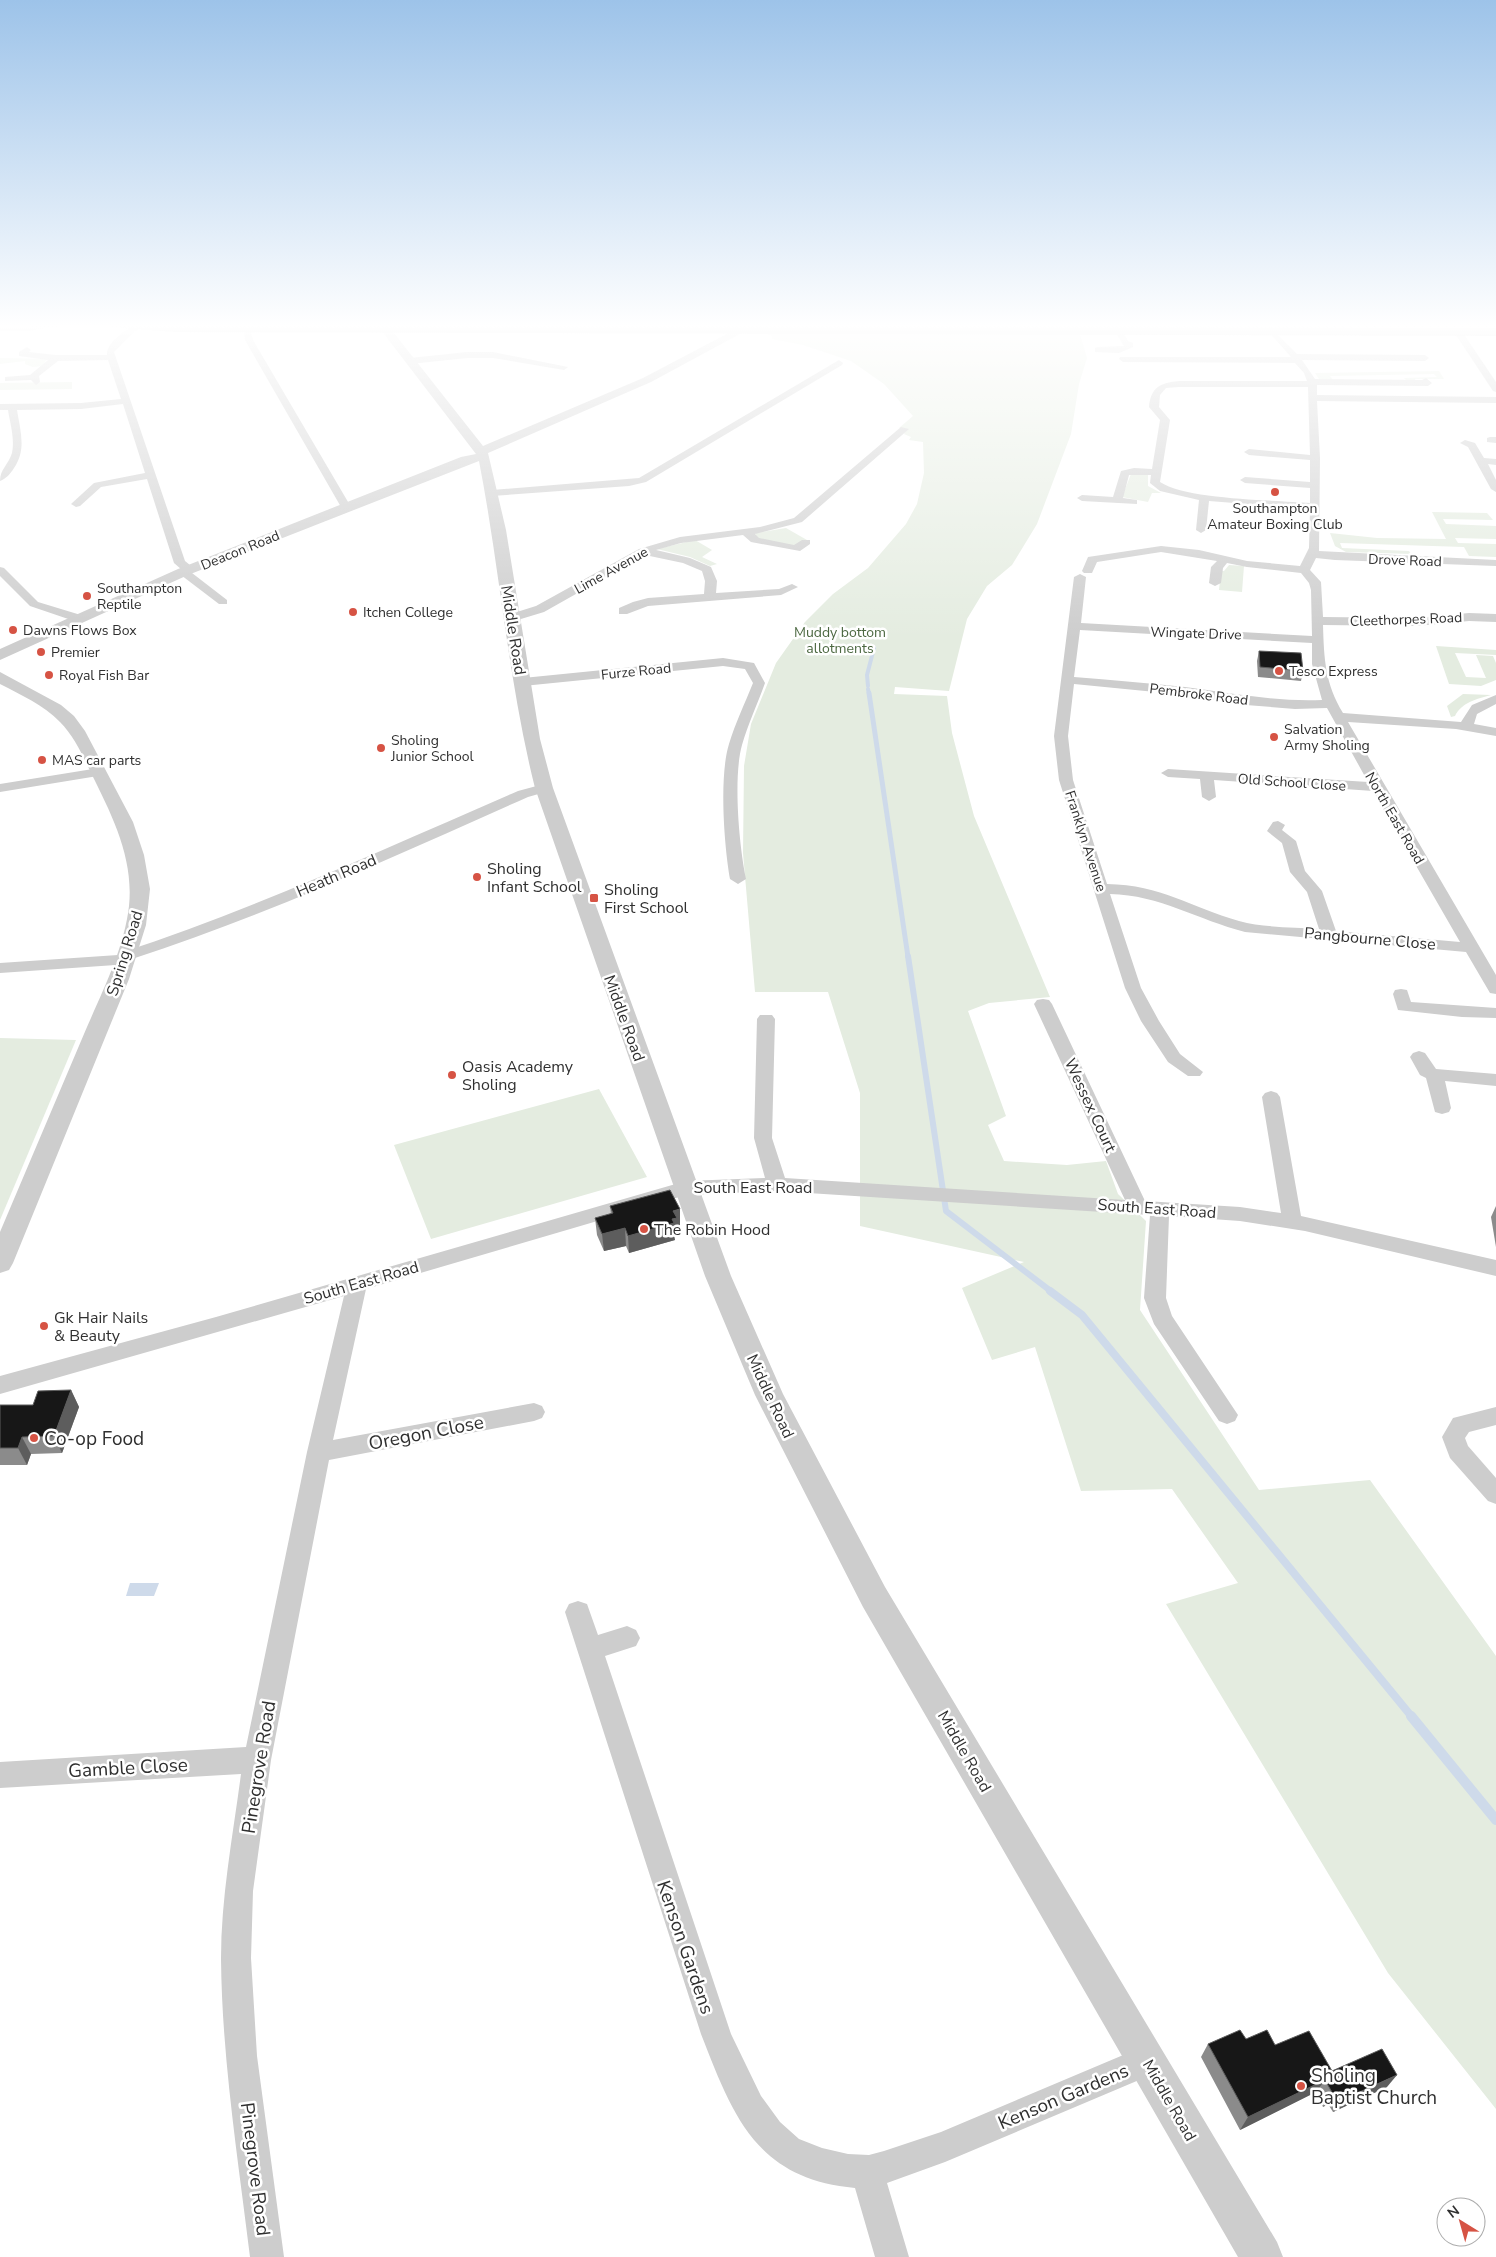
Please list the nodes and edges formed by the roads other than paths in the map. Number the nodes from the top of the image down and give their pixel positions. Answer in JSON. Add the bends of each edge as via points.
{"nodes":[{"id":1,"x":15,"y":428,"type":"edge"},
{"id":2,"x":136,"y":428,"type":"edge"},
{"id":3,"x":300,"y":428,"type":"edge"},
{"id":4,"x":464,"y":428,"type":"edge"},
{"id":5,"x":532,"y":428,"type":"edge"},
{"id":6,"x":728,"y":428,"type":"edge"},
{"id":7,"x":1164,"y":428,"type":"edge"},
{"id":8,"x":1314,"y":428,"type":"edge"},
{"id":9,"x":902,"y":435,"type":"dead end"},
{"id":10,"x":1466,"y":442,"type":"dead end"},
{"id":11,"x":481,"y":450,"type":"junction"},
{"id":12,"x":1315,"y":458,"type":"junction"},
{"id":13,"x":1496,"y":462,"type":"edge"},
{"id":14,"x":1247,"y":465,"type":"joint"},
{"id":15,"x":1483,"y":465,"type":"dead end"},
{"id":16,"x":1156,"y":472,"type":"junction"},
{"id":17,"x":152,"y":475,"type":"junction"},
{"id":18,"x":0,"y":478,"type":"edge"},
{"id":19,"x":1315,"y":485,"type":"junction"},
{"id":20,"x":1496,"y":489,"type":"edge"},
{"id":21,"x":492,"y":494,"type":"junction"},
{"id":22,"x":1204,"y":497,"type":"junction"},
{"id":23,"x":1082,"y":498,"type":"dead end"},
{"id":24,"x":1116,"y":501,"type":"junction"},
{"id":25,"x":1133,"y":502,"type":"dead end"},
{"id":26,"x":76,"y":504,"type":"dead end"},
{"id":27,"x":1316,"y":506,"type":"junction"},
{"id":28,"x":346,"y":508,"type":"junction"},
{"id":29,"x":1201,"y":530,"type":"dead end"},
{"id":30,"x":746,"y":532,"type":"junction"},
{"id":31,"x":806,"y":542,"type":"dead end"},
{"id":32,"x":1100,"y":544,"type":"dead end"},
{"id":33,"x":643,"y":551,"type":"junction"},
{"id":34,"x":1314,"y":554,"type":"junction"},
{"id":35,"x":1116,"y":555,"type":"junction"},
{"id":36,"x":1224,"y":560,"type":"junction"},
{"id":37,"x":1496,"y":563,"type":"edge"},
{"id":38,"x":0,"y":570,"type":"edge"},
{"id":39,"x":1304,"y":570,"type":"junction"},
{"id":40,"x":186,"y":571,"type":"junction"},
{"id":41,"x":1082,"y":578,"type":"junction"},
{"id":42,"x":1215,"y":583,"type":"dead end"},
{"id":43,"x":1094,"y":587,"type":"dead end"},
{"id":44,"x":792,"y":588,"type":"dead end"},
{"id":45,"x":710,"y":597,"type":"junction"},
{"id":46,"x":223,"y":602,"type":"dead end"},
{"id":47,"x":623,"y":611,"type":"dead end"},
{"id":48,"x":511,"y":618,"type":"junction"},
{"id":49,"x":1496,"y":618,"type":"edge"},
{"id":50,"x":80,"y":619,"type":"junction"},
{"id":51,"x":1317,"y":621,"type":"junction"},
{"id":52,"x":1074,"y":626,"type":"junction"},
{"id":53,"x":1318,"y":640,"type":"junction"},
{"id":54,"x":0,"y":655,"type":"edge"},
{"id":55,"x":750,"y":666,"type":"joint"},
{"id":56,"x":0,"y":677,"type":"edge"},
{"id":57,"x":1067,"y":680,"type":"junction"},
{"id":58,"x":522,"y":682,"type":"junction"},
{"id":59,"x":1496,"y":699,"type":"edge"},
{"id":60,"x":1334,"y":711,"type":"junction"},
{"id":61,"x":1467,"y":726,"type":"junction"},
{"id":62,"x":1496,"y":732,"type":"edge"},
{"id":63,"x":100,"y":772,"type":"junction"},
{"id":64,"x":1168,"y":774,"type":"dead end"},
{"id":65,"x":1207,"y":776,"type":"junction"},
{"id":66,"x":1378,"y":787,"type":"junction"},
{"id":67,"x":0,"y":788,"type":"edge"},
{"id":68,"x":544,"y":788,"type":"junction"},
{"id":69,"x":1209,"y":797,"type":"dead end"},
{"id":70,"x":1271,"y":830,"type":"dead end"},
{"id":71,"x":738,"y":879,"type":"dead end"},
{"id":72,"x":1101,"y":889,"type":"junction"},
{"id":73,"x":1329,"y":934,"type":"junction"},
{"id":74,"x":1472,"y":948,"type":"junction"},
{"id":75,"x":125,"y":958,"type":"junction"},
{"id":76,"x":0,"y":968,"type":"edge"},
{"id":77,"x":1491,"y":972,"type":"edge"},
{"id":78,"x":1496,"y":989,"type":"edge"},
{"id":79,"x":1401,"y":994,"type":"dead end"},
{"id":80,"x":1044,"y":1004,"type":"dead end"},
{"id":81,"x":1496,"y":1013,"type":"edge"},
{"id":82,"x":766,"y":1019,"type":"dead end"},
{"id":83,"x":1419,"y":1057,"type":"dead end"},
{"id":84,"x":1194,"y":1072,"type":"dead end"},
{"id":85,"x":1434,"y":1074,"type":"junction"},
{"id":86,"x":1496,"y":1080,"type":"edge"},
{"id":87,"x":1271,"y":1097,"type":"dead end"},
{"id":88,"x":1442,"y":1108,"type":"dead end"},
{"id":89,"x":778,"y":1184,"type":"junction"},
{"id":90,"x":686,"y":1188,"type":"junction"},
{"id":91,"x":1138,"y":1207,"type":"junction"},
{"id":92,"x":1160,"y":1208,"type":"junction"},
{"id":93,"x":1292,"y":1220,"type":"junction"},
{"id":94,"x":0,"y":1263,"type":"edge"},
{"id":95,"x":1496,"y":1268,"type":"edge"},
{"id":96,"x":357,"y":1284,"type":"junction"},
{"id":97,"x":0,"y":1385,"type":"edge"},
{"id":98,"x":534,"y":1412,"type":"dead end"},
{"id":99,"x":1228,"y":1415,"type":"dead end"},
{"id":100,"x":1496,"y":1416,"type":"edge"},
{"id":101,"x":319,"y":1452,"type":"junction"},
{"id":102,"x":1496,"y":1494,"type":"edge"},
{"id":103,"x":578,"y":1612,"type":"dead end"},
{"id":104,"x":627,"y":1638,"type":"dead end"},
{"id":105,"x":590,"y":1649,"type":"junction"},
{"id":106,"x":257,"y":1760,"type":"junction"},
{"id":107,"x":0,"y":1775,"type":"edge"},
{"id":108,"x":1147,"y":2061,"type":"junction"},
{"id":109,"x":867,"y":2172,"type":"junction"},
{"id":110,"x":267,"y":2257,"type":"edge"},
{"id":111,"x":892,"y":2257,"type":"edge"},
{"id":112,"x":1262,"y":2257,"type":"edge"}],
"edges":[{"from":1,"to":18,"type":"street","via":[[18,454],[11,468]]},
{"from":2,"to":17,"type":"street"},
{"from":3,"to":28,"type":"street"},
{"from":4,"to":11,"type":"street"},
{"from":5,"to":11,"type":"street","name":"Deacon Road"},
{"from":6,"to":21,"type":"street","via":[[638,481]]},
{"from":7,"to":16,"type":"street"},
{"from":8,"to":12,"type":"street"},
{"from":9,"to":30,"type":"street","name":"Lime Avenue","via":[[804,517]]},
{"from":10,"to":13,"type":"street","via":[[1472,445],[1482,461]]},
{"from":11,"to":21,"type":"street","name":"Middle Road"},
{"from":11,"to":28,"type":"street","name":"Deacon Road","via":[[465,460]]},
{"from":12,"to":14,"type":"street"},
{"from":12,"to":19,"type":"street"},
{"from":14,"to":19,"type":"street"},
{"from":15,"to":20,"type":"street"},
{"from":16,"to":22,"type":"street","via":[[1155,483],[1160,488],[1176,494]]},
{"from":16,"to":24,"type":"street","via":[[1134,470],[1125,473]]},
{"from":17,"to":26,"type":"street","via":[[103,483]]},
{"from":17,"to":40,"type":"street","via":[[180,564]]},
{"from":19,"to":27,"type":"street"},
{"from":21,"to":48,"type":"street","name":"Middle Road"},
{"from":22,"to":27,"type":"street"},
{"from":22,"to":29,"type":"street"},
{"from":23,"to":24,"type":"street"},
{"from":24,"to":25,"type":"street"},
{"from":27,"to":34,"type":"street"},
{"from":28,"to":40,"type":"street","name":"Deacon Road"},
{"from":30,"to":31,"type":"street","via":[[755,540],[796,549]]},
{"from":30,"to":33,"type":"street","name":"Lime Avenue","via":[[680,540]]},
{"from":32,"to":35,"type":"street"},
{"from":33,"to":45,"type":"street","via":[[686,560],[707,569]]},
{"from":33,"to":48,"type":"street","name":"Lime Avenue","via":[[540,610]]},
{"from":34,"to":37,"type":"street","name":"Drove Road"},
{"from":34,"to":39,"type":"street"},
{"from":35,"to":36,"type":"street","via":[[1161,549],[1199,553]]},
{"from":35,"to":41,"type":"street","via":[[1092,559]]},
{"from":36,"to":39,"type":"street"},
{"from":36,"to":42,"type":"street","via":[[1217,567]]},
{"from":38,"to":50,"type":"street","via":[[34,604]]},
{"from":39,"to":51,"type":"street","name":"North East Road","via":[[1316,584]]},
{"from":40,"to":46,"type":"street"},
{"from":40,"to":50,"type":"street","name":"Deacon Road"},
{"from":41,"to":43,"type":"street"},
{"from":41,"to":52,"type":"street","name":"Franklyn Avenue"},
{"from":44,"to":45,"type":"street","via":[[781,592]]},
{"from":45,"to":47,"type":"street","via":[[636,604]]},
{"from":48,"to":58,"type":"street","name":"Middle Road"},
{"from":49,"to":51,"type":"street","name":"Cleethorpes Road","via":[[1416,622]]},
{"from":50,"to":54,"type":"street","name":"Deacon Road"},
{"from":51,"to":53,"type":"street","name":"North East Road"},
{"from":52,"to":53,"type":"street","name":"Wingate Drive"},
{"from":52,"to":57,"type":"street","name":"Franklyn Avenue"},
{"from":53,"to":60,"type":"street","name":"North East Road","via":[[1320,674]]},
{"from":55,"to":58,"type":"street","name":"Furze Road","via":[[723,662]]},
{"from":55,"to":71,"type":"street","via":[[759,683],[735,746],[731,794]]},
{"from":56,"to":63,"type":"street","name":"Spring Road","via":[[64,715]]},
{"from":57,"to":60,"type":"street","name":"Pembroke Road","via":[[1186,691]]},
{"from":57,"to":72,"type":"street","name":"Franklyn Avenue","via":[[1061,736],[1063,766]]},
{"from":58,"to":68,"type":"street","name":"Middle Road","via":[[531,739]]},
{"from":59,"to":61,"type":"street","via":[[1471,711]]},
{"from":60,"to":61,"type":"street","name":"Pembroke Road"},
{"from":60,"to":66,"type":"street","name":"North East Road"},
{"from":61,"to":62,"type":"street","name":"Pembroke Road"},
{"from":63,"to":67,"type":"street"},
{"from":63,"to":75,"type":"street","name":"Spring Road","via":[[126,827],[139,878],[139,908]]},
{"from":64,"to":65,"type":"street","name":"Old School Close"},
{"from":65,"to":66,"type":"street","name":"Old School Close"},
{"from":65,"to":69,"type":"street"},
{"from":66,"to":74,"type":"street","name":"North East Road"},
{"from":68,"to":75,"type":"street","name":"Heath Road","via":[[523,794],[239,917]]},
{"from":68,"to":90,"type":"street","name":"Middle Road"},
{"from":70,"to":73,"type":"street","via":[[1289,841],[1298,872],[1314,891]]},
{"from":72,"to":73,"type":"street","name":"Pangbourne Close","via":[[1154,894],[1225,922],[1269,934]]},
{"from":72,"to":84,"type":"street","name":"Franklyn Avenue","via":[[1138,999],[1171,1053]]},
{"from":73,"to":74,"type":"street","name":"Pangbourne Close"},
{"from":74,"to":77,"type":"street","name":"North East Road"},
{"from":75,"to":76,"type":"street","name":"Heath Road"},
{"from":75,"to":94,"type":"street","name":"Spring Road","via":[[101,1024]]},
{"from":77,"to":78,"type":"street","name":"North East Road"},
{"from":79,"to":81,"type":"street","via":[[1404,1006]]},
{"from":80,"to":91,"type":"street","name":"Wessex Court"},
{"from":82,"to":89,"type":"street","via":[[763,1138]]},
{"from":83,"to":85,"type":"street","via":[[1426,1070]]},
{"from":85,"to":86,"type":"street"},
{"from":85,"to":88,"type":"street"},
{"from":87,"to":93,"type":"street"},
{"from":89,"to":90,"type":"street","name":"South East Road"},
{"from":89,"to":91,"type":"street","name":"South East Road"},
{"from":90,"to":96,"type":"street","name":"South East Road"},
{"from":90,"to":108,"type":"street","name":"Middle Road","via":[[718,1276],[768,1395],[864,1579]]},
{"from":91,"to":92,"type":"street","name":"South East Road"},
{"from":92,"to":93,"type":"street","name":"South East Road"},
{"from":92,"to":99,"type":"street","via":[[1155,1298],[1162,1318]]},
{"from":93,"to":95,"type":"street","name":"South East Road","via":[[1372,1236]]},
{"from":96,"to":97,"type":"street","name":"South East Road"},
{"from":96,"to":101,"type":"street","name":"Pinegrove Road"},
{"from":98,"to":101,"type":"street","name":"Oregon Close"},
{"from":100,"to":102,"type":"street","via":[[1461,1425],[1453,1437],[1458,1451]]},
{"from":101,"to":106,"type":"street","name":"Pinegrove Road"},
{"from":103,"to":105,"type":"street","name":"Kenson Gardens"},
{"from":104,"to":105,"type":"street"},
{"from":105,"to":109,"type":"street","name":"Kenson Gardens","via":[[694,1972],[737,2081],[760,2122],[791,2153],[818,2165]]},
{"from":106,"to":107,"type":"street","name":"Gamble Close"},
{"from":106,"to":110,"type":"street","name":"Pinegrove Road","via":[[239,1891],[236,1958],[241,2056]]},
{"from":108,"to":109,"type":"street","name":"Kenson Gardens","via":[[927,2154]]},
{"from":108,"to":112,"type":"street","name":"Middle Road"},
{"from":109,"to":111,"type":"street"}]}
